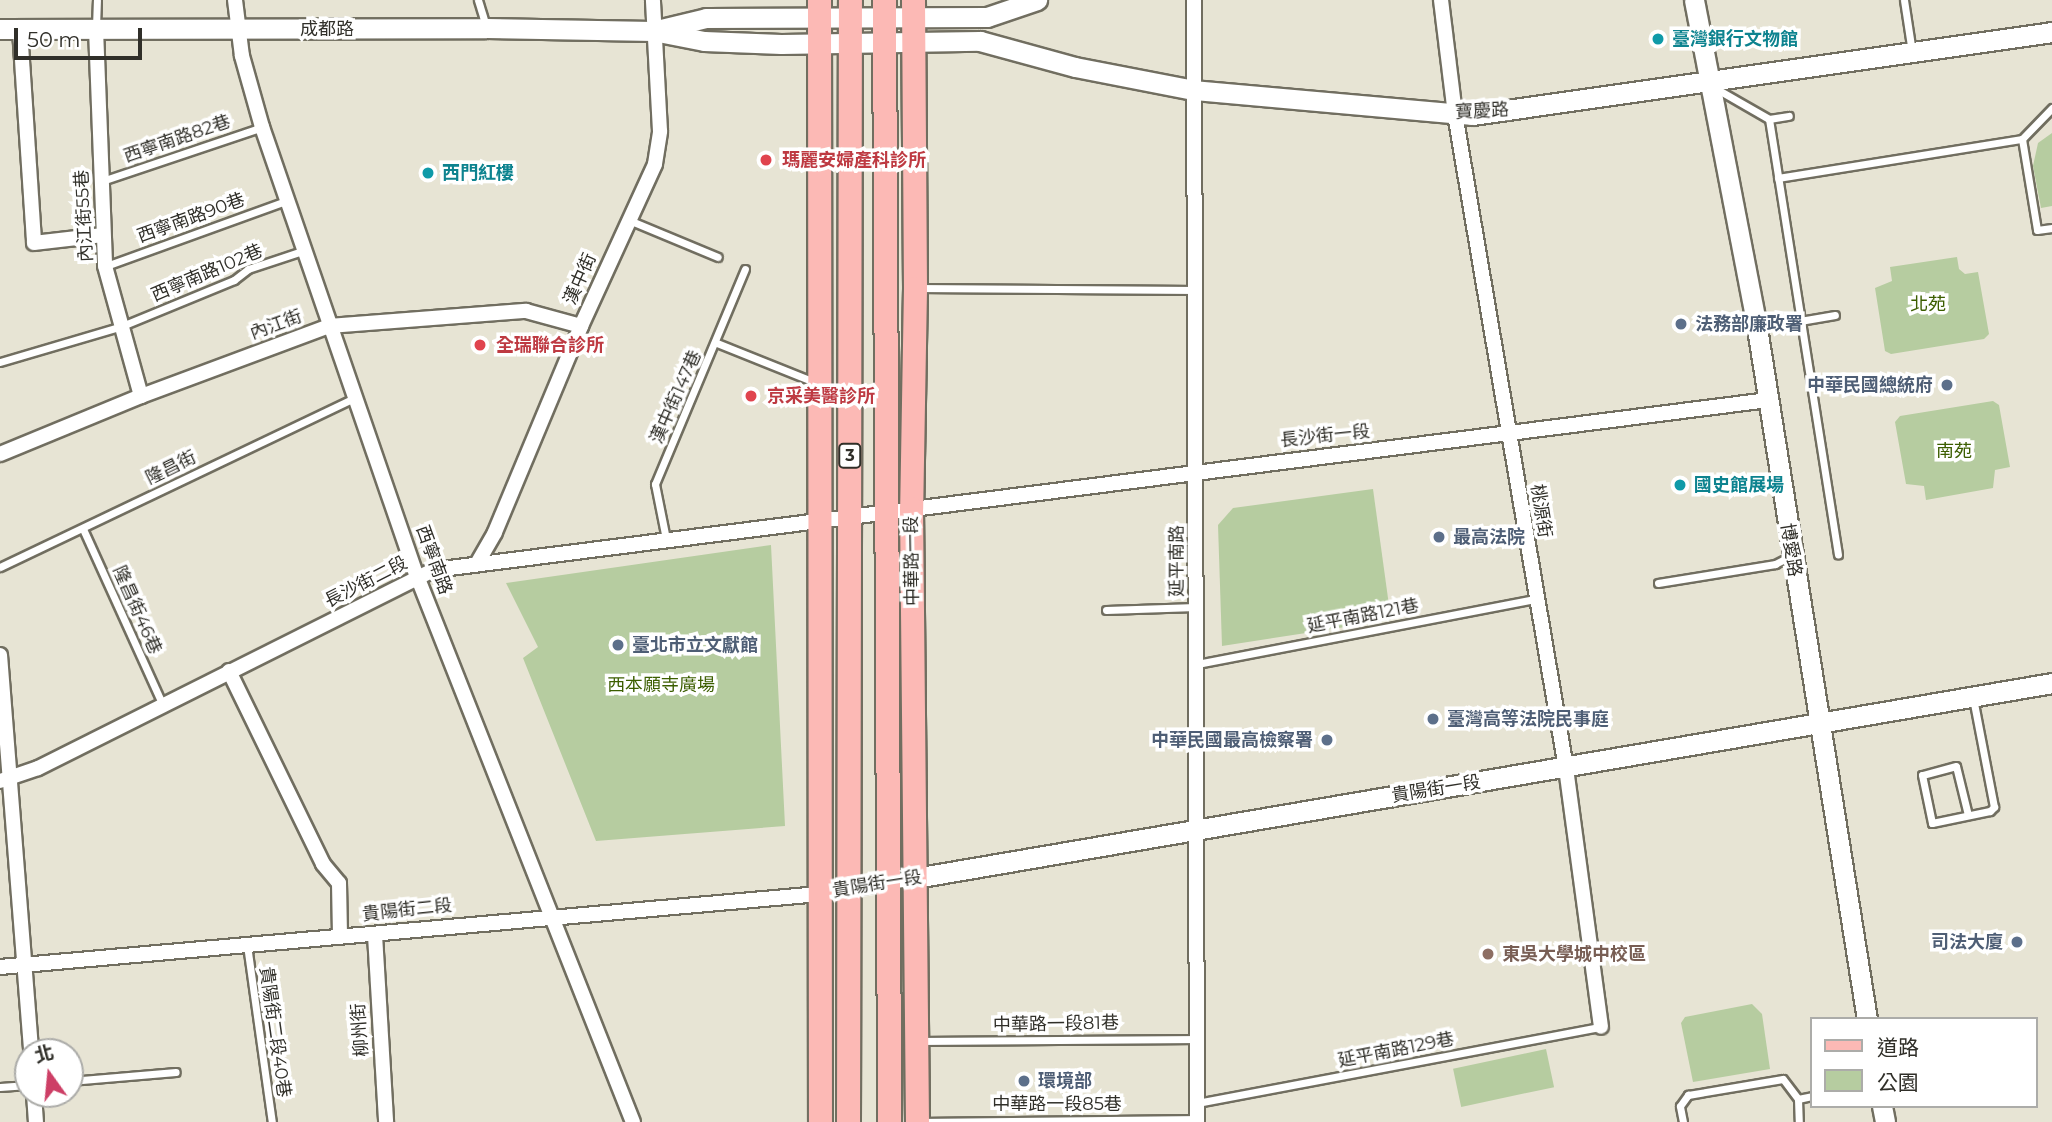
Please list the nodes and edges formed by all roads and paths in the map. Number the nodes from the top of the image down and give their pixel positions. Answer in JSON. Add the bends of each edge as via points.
{"nodes":[{"id":1,"x":97,"y":0,"type":"edge"},
{"id":2,"x":235,"y":0,"type":"edge"},
{"id":3,"x":478,"y":0,"type":"edge"},
{"id":4,"x":653,"y":0,"type":"edge"},
{"id":5,"x":1037,"y":0,"type":"edge"},
{"id":6,"x":1194,"y":0,"type":"edge"},
{"id":7,"x":1441,"y":0,"type":"edge"},
{"id":8,"x":1694,"y":0,"type":"edge"},
{"id":9,"x":1904,"y":0,"type":"edge"},
{"id":10,"x":884,"y":7,"type":"edge"},
{"id":11,"x":913,"y":7,"type":"edge"},
{"id":12,"x":819,"y":8,"type":"edge"},
{"id":13,"x":850,"y":8,"type":"edge"},
{"id":14,"x":486,"y":27,"type":"junction"},
{"id":15,"x":0,"y":29,"type":"edge"},
{"id":16,"x":96,"y":29,"type":"junction"},
{"id":17,"x":239,"y":29,"type":"junction"},
{"id":18,"x":20,"y":30,"type":"junction"},
{"id":19,"x":653,"y":31,"type":"junction"},
{"id":20,"x":2052,"y":32,"type":"edge"},
{"id":21,"x":820,"y":43,"type":"junction"},
{"id":22,"x":850,"y":43,"type":"junction"},
{"id":23,"x":884,"y":44,"type":"junction"},
{"id":24,"x":914,"y":44,"type":"junction"},
{"id":25,"x":1912,"y":52,"type":"junction"},
{"id":26,"x":1710,"y":83,"type":"junction"},
{"id":27,"x":1193,"y":90,"type":"junction"},
{"id":28,"x":2052,"y":108,"type":"edge"},
{"id":29,"x":1455,"y":114,"type":"junction"},
{"id":30,"x":1789,"y":116,"type":"dead end"},
{"id":31,"x":1769,"y":119,"type":"junction"},
{"id":32,"x":262,"y":127,"type":"junction"},
{"id":33,"x":2022,"y":139,"type":"junction"},
{"id":34,"x":1778,"y":178,"type":"junction"},
{"id":35,"x":101,"y":182,"type":"junction"},
{"id":36,"x":288,"y":200,"type":"junction"},
{"id":37,"x":628,"y":220,"type":"junction"},
{"id":38,"x":2052,"y":228,"type":"edge"},
{"id":39,"x":103,"y":235,"type":"junction"},
{"id":40,"x":305,"y":250,"type":"junction"},
{"id":41,"x":718,"y":257,"type":"dead end"},
{"id":42,"x":105,"y":266,"type":"junction"},
{"id":43,"x":746,"y":269,"type":"dead end"},
{"id":44,"x":915,"y":288,"type":"junction"},
{"id":45,"x":1194,"y":290,"type":"junction"},
{"id":46,"x":1835,"y":315,"type":"dead end"},
{"id":47,"x":1802,"y":320,"type":"junction"},
{"id":48,"x":122,"y":326,"type":"junction"},
{"id":49,"x":329,"y":326,"type":"junction"},
{"id":50,"x":581,"y":326,"type":"junction"},
{"id":51,"x":1757,"y":328,"type":"junction"},
{"id":52,"x":717,"y":343,"type":"junction"},
{"id":53,"x":0,"y":362,"type":"edge"},
{"id":54,"x":821,"y":384,"type":"junction"},
{"id":55,"x":141,"y":396,"type":"junction"},
{"id":56,"x":356,"y":397,"type":"junction"},
{"id":57,"x":1768,"y":400,"type":"junction"},
{"id":58,"x":1510,"y":435,"type":"junction"},
{"id":59,"x":0,"y":454,"type":"edge"},
{"id":60,"x":1196,"y":470,"type":"junction"},
{"id":61,"x":911,"y":508,"type":"junction"},
{"id":62,"x":885,"y":511,"type":"junction"},
{"id":63,"x":850,"y":515,"type":"junction"},
{"id":64,"x":822,"y":519,"type":"junction"},
{"id":65,"x":83,"y":528,"type":"junction"},
{"id":66,"x":666,"y":539,"type":"junction"},
{"id":67,"x":1838,"y":555,"type":"dead end"},
{"id":68,"x":1792,"y":556,"type":"junction"},
{"id":69,"x":478,"y":562,"type":"junction"},
{"id":70,"x":0,"y":567,"type":"edge"},
{"id":71,"x":416,"y":576,"type":"junction"},
{"id":72,"x":1658,"y":583,"type":"dead end"},
{"id":73,"x":1535,"y":598,"type":"junction"},
{"id":74,"x":1197,"y":607,"type":"junction"},
{"id":75,"x":1106,"y":610,"type":"dead end"},
{"id":76,"x":0,"y":655,"type":"edge"},
{"id":77,"x":1197,"y":664,"type":"junction"},
{"id":78,"x":229,"y":671,"type":"junction"},
{"id":79,"x":2052,"y":683,"type":"edge"},
{"id":80,"x":1973,"y":696,"type":"junction"},
{"id":81,"x":163,"y":705,"type":"junction"},
{"id":82,"x":1818,"y":722,"type":"junction"},
{"id":83,"x":1566,"y":768,"type":"junction"},
{"id":84,"x":5,"y":780,"type":"edge"},
{"id":85,"x":1968,"y":815,"type":"junction"},
{"id":86,"x":1194,"y":828,"type":"junction"},
{"id":87,"x":915,"y":878,"type":"junction"},
{"id":88,"x":887,"y":883,"type":"junction"},
{"id":89,"x":848,"y":889,"type":"junction"},
{"id":90,"x":819,"y":894,"type":"junction"},
{"id":91,"x":552,"y":918,"type":"junction"},
{"id":92,"x":375,"y":935,"type":"junction"},
{"id":93,"x":340,"y":936,"type":"junction"},
{"id":94,"x":247,"y":945,"type":"junction"},
{"id":95,"x":24,"y":965,"type":"junction"},
{"id":96,"x":0,"y":967,"type":"edge"},
{"id":97,"x":1867,"y":1017,"type":"edge"},
{"id":98,"x":1601,"y":1027,"type":"joint"},
{"id":99,"x":30,"y":1038,"type":"edge"},
{"id":100,"x":1196,"y":1039,"type":"junction"},
{"id":101,"x":916,"y":1041,"type":"junction"},
{"id":102,"x":176,"y":1072,"type":"dead end"},
{"id":103,"x":84,"y":1080,"type":"edge"},
{"id":104,"x":1811,"y":1096,"type":"edge"},
{"id":105,"x":1798,"y":1099,"type":"junction"},
{"id":106,"x":1197,"y":1103,"type":"junction"},
{"id":107,"x":1197,"y":1121,"type":"edge"},
{"id":108,"x":272,"y":1122,"type":"edge"},
{"id":109,"x":386,"y":1122,"type":"edge"},
{"id":110,"x":633,"y":1122,"type":"edge"},
{"id":111,"x":820,"y":1122,"type":"edge"},
{"id":112,"x":848,"y":1122,"type":"edge"},
{"id":113,"x":889,"y":1122,"type":"edge"},
{"id":114,"x":917,"y":1122,"type":"edge"},
{"id":115,"x":1683,"y":1122,"type":"edge"},
{"id":116,"x":1799,"y":1122,"type":"edge"}],
"edges":[{"from":1,"to":16,"type":"lane"},
{"from":2,"to":17,"type":"street","name":"西寧南路"},
{"from":3,"to":14,"type":"lane"},
{"from":4,"to":19,"type":"street","name":"漢中街"},
{"from":5,"to":11,"type":"street","name":"成都路","via":[[987,16]]},
{"from":6,"to":27,"type":"street","name":"延平南路"},
{"from":7,"to":29,"type":"street","name":"桃源街"},
{"from":8,"to":26,"type":"street","name":"博愛路"},
{"from":9,"to":25,"type":"lane"},
{"from":10,"to":11,"type":"street","name":"成都路"},
{"from":10,"to":13,"type":"street","name":"成都路"},
{"from":10,"to":23,"type":"main road","name":"中華路一段","number":"3"},
{"from":11,"to":24,"type":"main road","name":"中華路一段"},
{"from":12,"to":13,"type":"street","name":"成都路"},
{"from":12,"to":19,"type":"street","name":"成都路","via":[[706,18]]},
{"from":12,"to":21,"type":"main road","number":"3"},
{"from":13,"to":22,"type":"main road","number":"3"},
{"from":14,"to":17,"type":"street","name":"成都路"},
{"from":14,"to":19,"type":"street","name":"成都路"},
{"from":15,"to":18,"type":"street","name":"成都路"},
{"from":16,"to":17,"type":"street","name":"成都路"},
{"from":16,"to":18,"type":"street","name":"成都路"},
{"from":16,"to":35,"type":"street","name":"內江街55巷"},
{"from":17,"to":32,"type":"street","name":"西寧南路"},
{"from":18,"to":39,"type":"street","via":[[34,243]]},
{"from":19,"to":21,"type":"street","name":"成都路","via":[[704,41]]},
{"from":19,"to":37,"type":"street","name":"漢中街","via":[[660,131],[655,164]]},
{"from":20,"to":25,"type":"street","name":"寶慶路"},
{"from":21,"to":22,"type":"street","name":"成都路"},
{"from":21,"to":54,"type":"main road","number":"3"},
{"from":22,"to":23,"type":"street","name":"成都路"},
{"from":22,"to":63,"type":"main road","number":"3"},
{"from":23,"to":24,"type":"street","name":"成都路"},
{"from":23,"to":62,"type":"main road","name":"中華路一段","number":"3"},
{"from":24,"to":27,"type":"street","name":"寶慶路","via":[[980,41],[1075,67]]},
{"from":24,"to":44,"type":"main road","name":"中華路一段"},
{"from":25,"to":26,"type":"street","name":"寶慶路"},
{"from":26,"to":29,"type":"street","name":"寶慶路"},
{"from":26,"to":31,"type":"lane","via":[[1725,97]]},
{"from":26,"to":51,"type":"street","name":"博愛路"},
{"from":27,"to":29,"type":"street","name":"寶慶路"},
{"from":27,"to":45,"type":"street","name":"延平南路"},
{"from":28,"to":33,"type":"lane"},
{"from":29,"to":58,"type":"street","name":"桃源街"},
{"from":30,"to":31,"type":"lane"},
{"from":31,"to":34,"type":"lane"},
{"from":32,"to":35,"type":"lane","name":"西寧南路82巷"},
{"from":32,"to":36,"type":"street","name":"西寧南路"},
{"from":33,"to":34,"type":"lane"},
{"from":33,"to":38,"type":"lane","via":[[2038,230]]},
{"from":34,"to":47,"type":"lane"},
{"from":35,"to":39,"type":"street","name":"內江街55巷"},
{"from":36,"to":40,"type":"street","name":"西寧南路"},
{"from":36,"to":42,"type":"lane","name":"西寧南路90巷"},
{"from":37,"to":41,"type":"lane"},
{"from":37,"to":50,"type":"street","name":"漢中街"},
{"from":39,"to":42,"type":"street","name":"內江街55巷"},
{"from":40,"to":48,"type":"lane","name":"西寧南路102巷","via":[[248,269],[234,280]]},
{"from":40,"to":49,"type":"street","name":"西寧南路"},
{"from":42,"to":48,"type":"street","name":"內江街55巷"},
{"from":43,"to":52,"type":"lane","name":"漢中街147巷"},
{"from":44,"to":45,"type":"lane"},
{"from":44,"to":61,"type":"main road","name":"中華路一段"},
{"from":45,"to":60,"type":"street","name":"延平南路"},
{"from":46,"to":47,"type":"lane"},
{"from":47,"to":51,"type":"lane"},
{"from":47,"to":67,"type":"lane"},
{"from":48,"to":53,"type":"lane","name":"西寧南路102巷"},
{"from":48,"to":55,"type":"street","name":"內江街55巷"},
{"from":49,"to":50,"type":"street","name":"內江街","via":[[526,311]]},
{"from":49,"to":55,"type":"street","name":"內江街"},
{"from":49,"to":56,"type":"street","name":"西寧南路"},
{"from":50,"to":69,"type":"street","name":"漢中街","via":[[495,532]]},
{"from":51,"to":57,"type":"street","name":"博愛路"},
{"from":52,"to":54,"type":"lane"},
{"from":52,"to":66,"type":"lane","name":"漢中街147巷","via":[[655,484]]},
{"from":54,"to":64,"type":"main road","number":"3"},
{"from":55,"to":59,"type":"street","name":"內江街"},
{"from":56,"to":65,"type":"lane","name":"隆昌街"},
{"from":56,"to":71,"type":"street","name":"西寧南路"},
{"from":57,"to":58,"type":"street","name":"長沙街一段"},
{"from":57,"to":68,"type":"street","name":"博愛路"},
{"from":58,"to":60,"type":"street","name":"長沙街一段"},
{"from":58,"to":73,"type":"street","name":"桃源街"},
{"from":60,"to":61,"type":"street","name":"長沙街一段"},
{"from":60,"to":74,"type":"street","name":"延平南路"},
{"from":61,"to":62,"type":"street","name":"長沙街一段"},
{"from":61,"to":87,"type":"main road","name":"中華路一段"},
{"from":62,"to":63,"type":"street","name":"長沙街一段"},
{"from":62,"to":88,"type":"main road","name":"中華路一段","number":"3"},
{"from":63,"to":64,"type":"street","name":"長沙街二段"},
{"from":63,"to":89,"type":"main road","number":"3"},
{"from":64,"to":66,"type":"street","name":"長沙街二段"},
{"from":64,"to":90,"type":"main road","number":"3"},
{"from":65,"to":70,"type":"lane","name":"隆昌街"},
{"from":65,"to":81,"type":"lane","name":"隆昌街46巷"},
{"from":66,"to":69,"type":"street","name":"長沙街二段","via":[[509,564]]},
{"from":68,"to":72,"type":"lane","via":[[1775,564]]},
{"from":68,"to":82,"type":"street","name":"博愛路"},
{"from":69,"to":71,"type":"street","name":"長沙街二段"},
{"from":71,"to":78,"type":"street","name":"長沙街二段"},
{"from":71,"to":91,"type":"street","name":"西寧南路"},
{"from":73,"to":77,"type":"lane","name":"延平南路121巷"},
{"from":73,"to":83,"type":"street","name":"桃源街"},
{"from":74,"to":75,"type":"lane"},
{"from":74,"to":77,"type":"street","name":"延平南路"},
{"from":76,"to":84,"type":"street"},
{"from":77,"to":86,"type":"street","name":"延平南路"},
{"from":78,"to":81,"type":"street","name":"長沙街二段"},
{"from":78,"to":93,"type":"street","via":[[323,864],[339,883]]},
{"from":79,"to":80,"type":"street","name":"貴陽街一段"},
{"from":80,"to":82,"type":"street","name":"貴陽街一段"},
{"from":80,"to":85,"type":"lane","via":[[1994,803],[1990,811]]},
{"from":81,"to":84,"type":"street","name":"長沙街二段"},
{"from":82,"to":83,"type":"street","name":"貴陽街一段"},
{"from":82,"to":97,"type":"street","name":"博愛路"},
{"from":83,"to":86,"type":"street","name":"貴陽街一段"},
{"from":83,"to":98,"type":"street","name":"桃源街"},
{"from":84,"to":95,"type":"street"},
{"from":85,"to":85,"type":"lane","via":[[1931,823],[1923,771],[1956,766]]},
{"from":86,"to":87,"type":"street","name":"貴陽街一段"},
{"from":86,"to":100,"type":"street","name":"延平南路"},
{"from":87,"to":88,"type":"street","name":"貴陽街一段"},
{"from":87,"to":101,"type":"main road","name":"中華路一段"},
{"from":88,"to":89,"type":"street","name":"貴陽街一段"},
{"from":88,"to":113,"type":"main road","name":"中華路一段","number":"3"},
{"from":89,"to":90,"type":"street","name":"貴陽街一段"},
{"from":89,"to":112,"type":"main road","number":"3"},
{"from":90,"to":91,"type":"street","name":"貴陽街二段"},
{"from":90,"to":111,"type":"main road","number":"3"},
{"from":91,"to":92,"type":"street","name":"貴陽街二段","via":[[432,926]]},
{"from":91,"to":110,"type":"street","name":"西寧南路"},
{"from":92,"to":93,"type":"street","name":"貴陽街二段"},
{"from":92,"to":109,"type":"street","name":"柳州街"},
{"from":93,"to":94,"type":"street","name":"貴陽街二段"},
{"from":94,"to":95,"type":"street","name":"貴陽街二段"},
{"from":94,"to":108,"type":"lane","name":"貴陽街二段40巷"},
{"from":95,"to":96,"type":"street","name":"貴陽街二段"},
{"from":95,"to":99,"type":"street"},
{"from":98,"to":106,"type":"lane","name":"延平南路129巷"},
{"from":100,"to":101,"type":"lane","name":"中華路一段81巷"},
{"from":100,"to":106,"type":"street","name":"延平南路"},
{"from":101,"to":114,"type":"main road","name":"中華路一段"},
{"from":102,"to":103,"type":"lane"},
{"from":104,"to":105,"type":"lane"},
{"from":105,"to":115,"type":"lane","via":[[1783,1079],[1688,1095],[1680,1106]]},
{"from":105,"to":116,"type":"lane"},
{"from":106,"to":107,"type":"street","name":"延平南路"},
{"from":107,"to":114,"type":"lane","name":"中華路一段85巷"}]}
